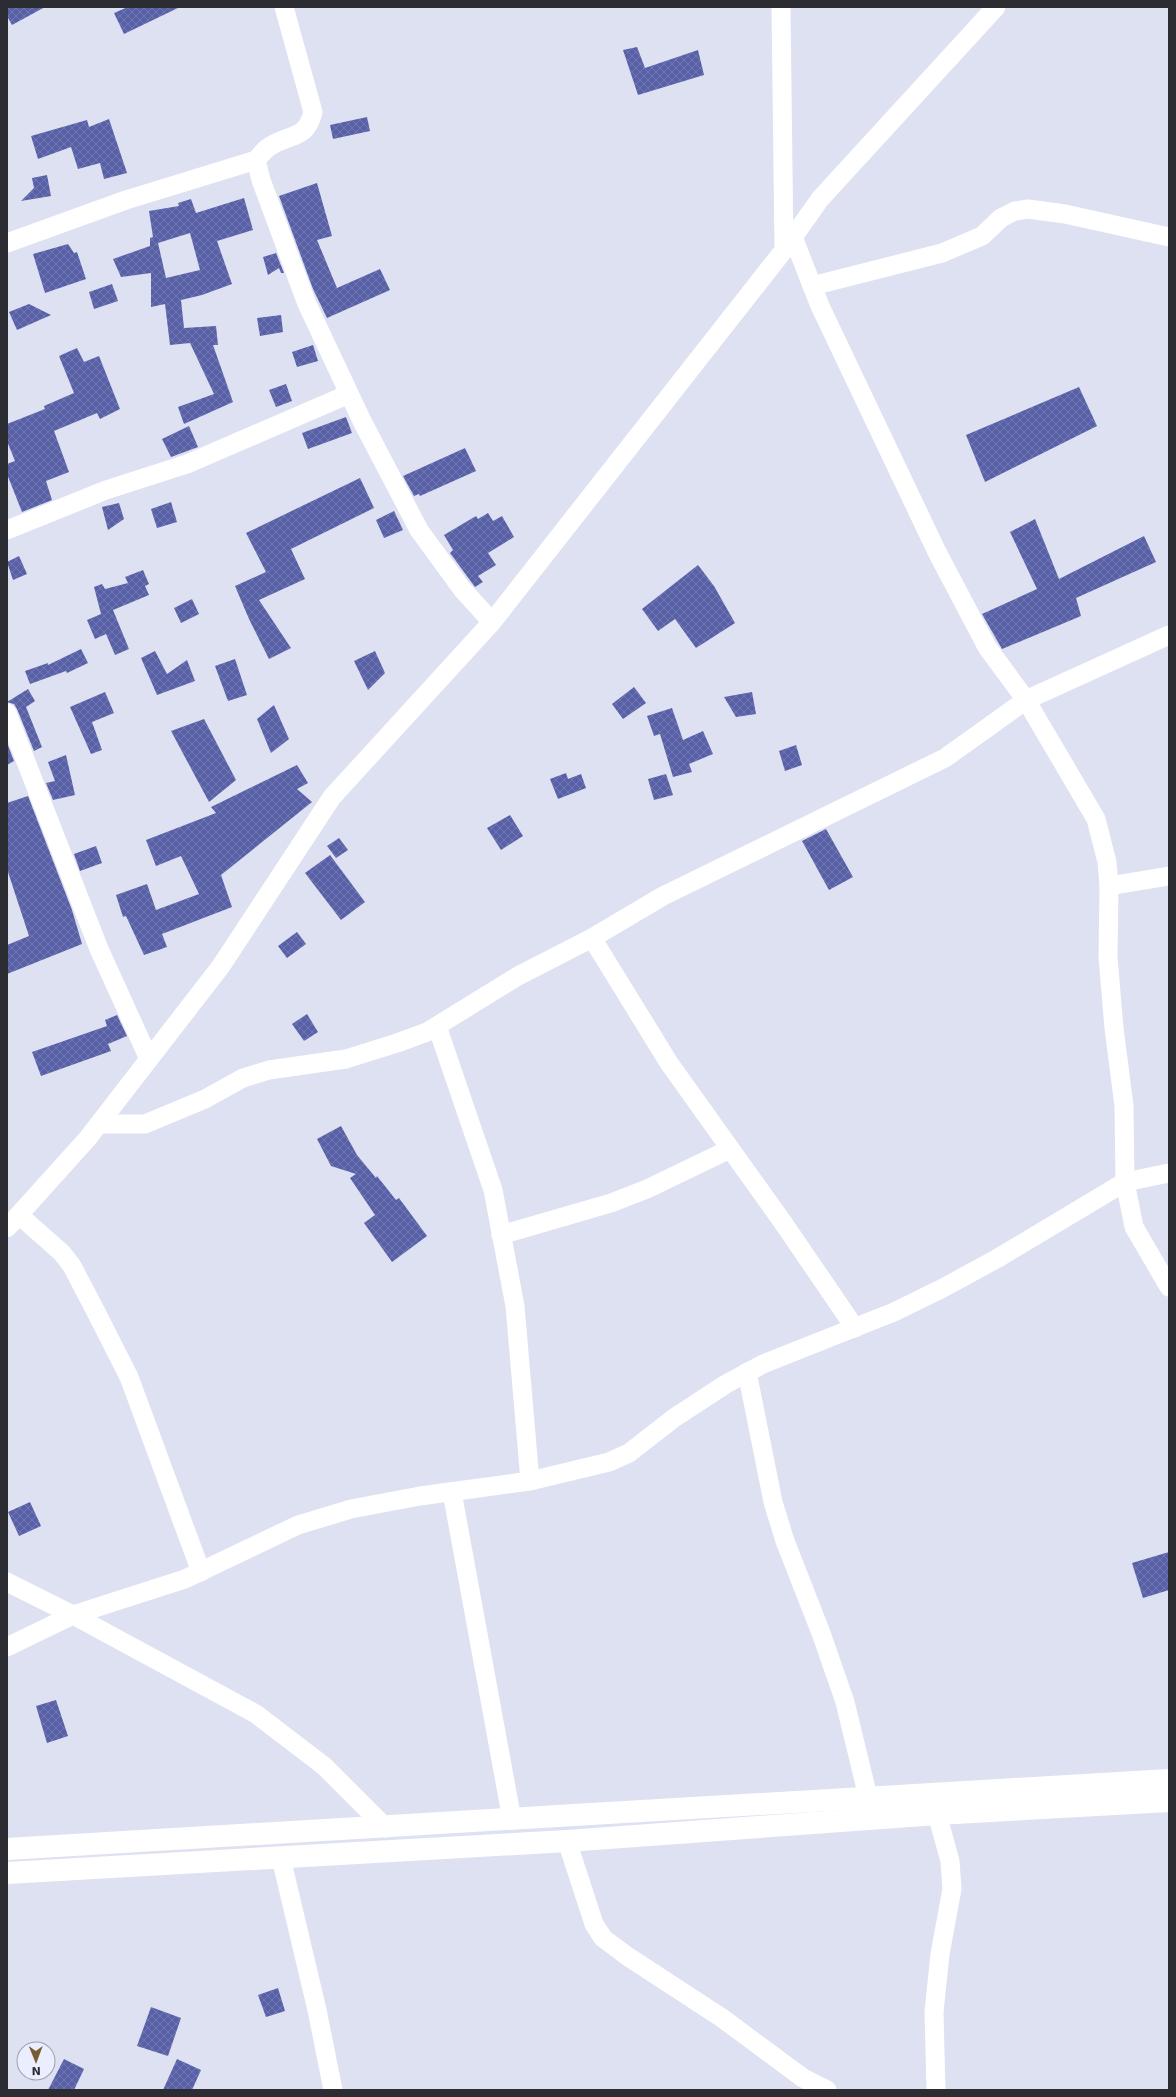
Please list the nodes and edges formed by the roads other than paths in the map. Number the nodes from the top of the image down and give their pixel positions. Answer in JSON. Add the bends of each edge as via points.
{"nodes":[{"id":1,"x":284,"y":7,"type":"edge"},
{"id":2,"x":781,"y":7,"type":"edge"},
{"id":3,"x":996,"y":7,"type":"edge"},
{"id":4,"x":256,"y":160,"type":"junction"},
{"id":5,"x":1169,"y":237,"type":"edge"},
{"id":6,"x":7,"y":243,"type":"edge"},
{"id":7,"x":789,"y":244,"type":"junction"},
{"id":8,"x":812,"y":286,"type":"junction"},
{"id":9,"x":350,"y":394,"type":"junction"},
{"id":10,"x":7,"y":530,"type":"edge"},
{"id":11,"x":492,"y":622,"type":"junction"},
{"id":12,"x":1169,"y":635,"type":"edge"},
{"id":13,"x":1026,"y":700,"type":"junction"},
{"id":14,"x":7,"y":713,"type":"edge"},
{"id":15,"x":1169,"y":876,"type":"edge"},
{"id":16,"x":1109,"y":886,"type":"junction"},
{"id":17,"x":592,"y":938,"type":"junction"},
{"id":18,"x":437,"y":1026,"type":"junction"},
{"id":19,"x":149,"y":1059,"type":"junction"},
{"id":20,"x":99,"y":1124,"type":"junction"},
{"id":21,"x":730,"y":1149,"type":"junction"},
{"id":22,"x":1169,"y":1173,"type":"edge"},
{"id":23,"x":1125,"y":1182,"type":"junction"},
{"id":24,"x":13,"y":1221,"type":"edge"},
{"id":25,"x":501,"y":1235,"type":"junction"},
{"id":26,"x":1169,"y":1287,"type":"edge"},
{"id":27,"x":855,"y":1328,"type":"junction"},
{"id":28,"x":747,"y":1372,"type":"junction"},
{"id":29,"x":530,"y":1481,"type":"junction"},
{"id":30,"x":452,"y":1492,"type":"junction"},
{"id":31,"x":201,"y":1572,"type":"junction"},
{"id":32,"x":7,"y":1582,"type":"edge"},
{"id":33,"x":73,"y":1615,"type":"junction"},
{"id":34,"x":7,"y":1647,"type":"edge"},
{"id":35,"x":1169,"y":1780,"type":"edge"},
{"id":36,"x":868,"y":1797,"type":"junction"},
{"id":37,"x":1169,"y":1801,"type":"edge"},
{"id":38,"x":936,"y":1814,"type":"junction"},
{"id":39,"x":512,"y":1820,"type":"junction"},
{"id":40,"x":386,"y":1828,"type":"junction"},
{"id":41,"x":567,"y":1841,"type":"junction"},
{"id":42,"x":7,"y":1848,"type":"edge"},
{"id":43,"x":281,"y":1858,"type":"junction"},
{"id":44,"x":7,"y":1872,"type":"edge"},
{"id":45,"x":332,"y":2090,"type":"edge"},
{"id":46,"x":827,"y":2090,"type":"edge"},
{"id":47,"x":936,"y":2090,"type":"edge"}],
"edges":[{"from":1,"to":4,"type":"street","via":[[313,112],[310,124],[301,133],[269,147]]},
{"from":2,"to":7,"type":"street"},
{"from":3,"to":7,"type":"street","via":[[820,199]]},
{"from":4,"to":6,"type":"street","via":[[126,200]]},
{"from":4,"to":9,"type":"street","via":[[307,304]]},
{"from":5,"to":8,"type":"street","via":[[1065,214],[1028,209],[1015,211],[1002,218],[982,236],[942,253]]},
{"from":7,"to":8,"type":"street"},
{"from":7,"to":11,"type":"street"},
{"from":8,"to":13,"type":"street","via":[[937,552],[987,647]]},
{"from":9,"to":10,"type":"street","via":[[186,464],[106,490]]},
{"from":9,"to":11,"type":"street","via":[[419,530],[462,589]]},
{"from":11,"to":19,"type":"street","via":[[332,797],[221,966]]},
{"from":12,"to":13,"type":"street"},
{"from":13,"to":16,"type":"street","via":[[1096,819],[1107,862]]},
{"from":13,"to":17,"type":"street","via":[[945,758],[663,896]]},
{"from":14,"to":19,"type":"street","via":[[97,942]]},
{"from":15,"to":16,"type":"street"},
{"from":16,"to":23,"type":"street","via":[[1108,957],[1124,1106]]},
{"from":17,"to":18,"type":"street","via":[[518,976]]},
{"from":17,"to":21,"type":"street","via":[[668,1063]]},
{"from":18,"to":20,"type":"street","via":[[398,1043],[346,1059],[269,1070],[243,1078],[205,1099],[145,1124]]},
{"from":18,"to":25,"type":"street","via":[[493,1190]]},
{"from":19,"to":20,"type":"street"},
{"from":20,"to":24,"type":"street"},
{"from":21,"to":25,"type":"street","via":[[647,1189],[611,1203]]},
{"from":21,"to":27,"type":"street"},
{"from":22,"to":23,"type":"street"},
{"from":23,"to":26,"type":"street","via":[[1134,1227]]},
{"from":23,"to":27,"type":"street","via":[[944,1288]]},
{"from":24,"to":31,"type":"street","via":[[62,1253],[72,1266],[129,1377]]},
{"from":25,"to":29,"type":"street","via":[[515,1306]]},
{"from":27,"to":28,"type":"street","via":[[805,1346]]},
{"from":28,"to":29,"type":"street","via":[[674,1418],[629,1453],[609,1462]]},
{"from":28,"to":36,"type":"street","via":[[774,1502],[785,1541],[845,1702]]},
{"from":29,"to":30,"type":"street"},
{"from":30,"to":31,"type":"street","via":[[351,1509],[298,1525]]},
{"from":30,"to":39,"type":"street"},
{"from":31,"to":33,"type":"street"},
{"from":32,"to":33,"type":"street"},
{"from":33,"to":34,"type":"street"},
{"from":33,"to":40,"type":"street","via":[[256,1714],[324,1766]]},
{"from":35,"to":36,"type":"main road"},
{"from":36,"to":39,"type":"main road"},
{"from":37,"to":38,"type":"main road"},
{"from":38,"to":41,"type":"main road"},
{"from":38,"to":47,"type":"street","via":[[950,1861],[952,1889],[940,1954],[934,2012]]},
{"from":39,"to":40,"type":"main road"},
{"from":40,"to":42,"type":"main road"},
{"from":41,"to":43,"type":"main road"},
{"from":41,"to":46,"type":"street","via":[[594,1924],[603,1938],[626,1956],[722,2018],[803,2078]]},
{"from":43,"to":44,"type":"main road"},
{"from":43,"to":45,"type":"street","via":[[317,2010]]}]}
